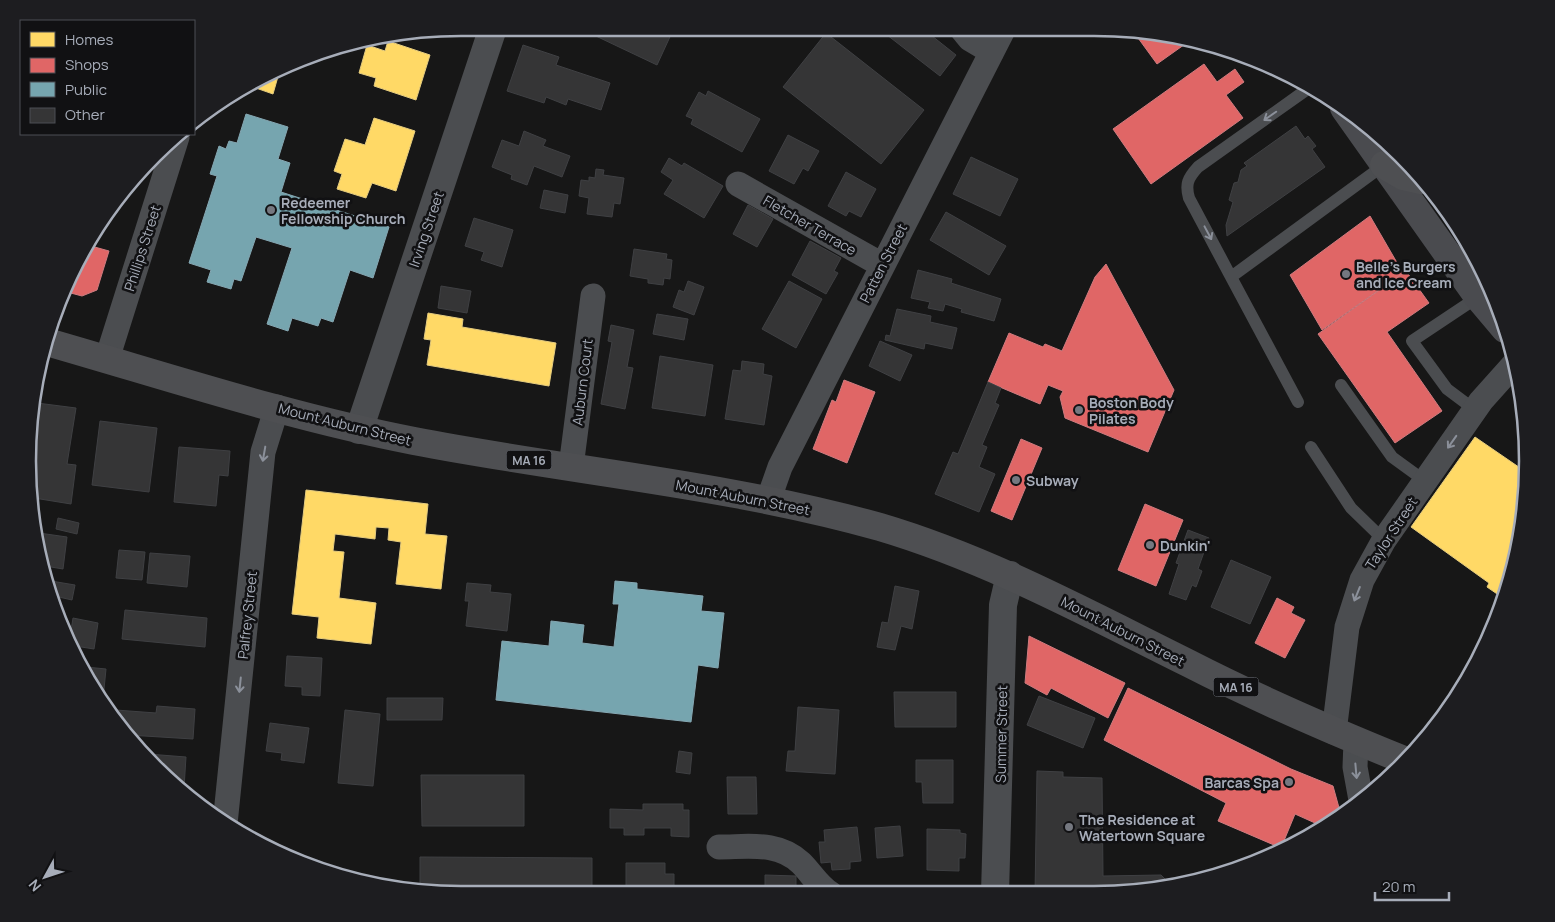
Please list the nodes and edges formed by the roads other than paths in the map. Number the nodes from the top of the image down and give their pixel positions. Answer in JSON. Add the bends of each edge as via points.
{"nodes":[{"id":1,"x":491,"y":36,"type":"edge"},
{"id":2,"x":968,"y":36,"type":"edge"},
{"id":3,"x":1000,"y":36,"type":"edge"},
{"id":4,"x":992,"y":52,"type":"junction"},
{"id":5,"x":1304,"y":92,"type":"edge"},
{"id":6,"x":1359,"y":129,"type":"edge"},
{"id":7,"x":173,"y":150,"type":"edge"},
{"id":8,"x":1384,"y":165,"type":"junction"},
{"id":9,"x":1410,"y":178,"type":"edge"},
{"id":10,"x":738,"y":184,"type":"dead end"},
{"id":11,"x":882,"y":265,"type":"junction"},
{"id":12,"x":1231,"y":277,"type":"junction"},
{"id":13,"x":592,"y":296,"type":"dead end"},
{"id":14,"x":1478,"y":297,"type":"junction"},
{"id":15,"x":1492,"y":314,"type":"edge"},
{"id":16,"x":53,"y":344,"type":"edge"},
{"id":17,"x":107,"y":359,"type":"junction"},
{"id":18,"x":1509,"y":369,"type":"edge"},
{"id":19,"x":1341,"y":385,"type":"dead end"},
{"id":20,"x":1298,"y":402,"type":"dead end"},
{"id":21,"x":277,"y":407,"type":"junction"},
{"id":22,"x":1474,"y":410,"type":"junction"},
{"id":23,"x":359,"y":430,"type":"junction"},
{"id":24,"x":1311,"y":447,"type":"dead end"},
{"id":25,"x":571,"y":467,"type":"junction"},
{"id":26,"x":1425,"y":482,"type":"junction"},
{"id":27,"x":768,"y":501,"type":"junction"},
{"id":28,"x":1384,"y":540,"type":"junction"},
{"id":29,"x":1010,"y":575,"type":"junction"},
{"id":30,"x":1345,"y":737,"type":"junction"},
{"id":31,"x":1397,"y":757,"type":"edge"},
{"id":32,"x":1360,"y":792,"type":"edge"},
{"id":33,"x":227,"y":815,"type":"edge"},
{"id":34,"x":719,"y":847,"type":"dead end"},
{"id":35,"x":821,"y":886,"type":"edge"},
{"id":36,"x":995,"y":886,"type":"edge"}],
"edges":[{"from":1,"to":23,"type":"street","name":"Irving Street"},
{"from":2,"to":4,"type":"street"},
{"from":3,"to":4,"type":"street","name":"Patten Street"},
{"from":4,"to":11,"type":"street","name":"Patten Street"},
{"from":5,"to":12,"type":"lane","one_way":true,"via":[[1198,167],[1189,178],[1186,188],[1189,198]]},
{"from":6,"to":8,"type":"main road"},
{"from":7,"to":17,"type":"street","name":"Phillips Street"},
{"from":8,"to":9,"type":"main road"},
{"from":8,"to":12,"type":"lane"},
{"from":8,"to":14,"type":"main road"},
{"from":10,"to":11,"type":"street","name":"Fletcher Terrace"},
{"from":11,"to":27,"type":"street","name":"Patten Street","via":[[780,467]]},
{"from":12,"to":20,"type":"lane"},
{"from":13,"to":25,"type":"street","name":"Auburn Court"},
{"from":14,"to":15,"type":"main road"},
{"from":14,"to":22,"type":"lane","via":[[1412,341],[1447,389]]},
{"from":16,"to":17,"type":"main road","name":"Mount Auburn Street","number":"MA 16"},
{"from":17,"to":21,"type":"main road","name":"Mount Auburn Street","number":"MA 16"},
{"from":18,"to":22,"type":"street","name":"Taylor Street"},
{"from":19,"to":26,"type":"lane","via":[[1392,457]]},
{"from":21,"to":23,"type":"main road","name":"Mount Auburn Street","number":"MA 16"},
{"from":21,"to":33,"type":"street","name":"Palfrey Street","one_way":true,"via":[[263,456]]},
{"from":22,"to":26,"type":"street","name":"Taylor Street","one_way":true},
{"from":23,"to":25,"type":"main road","name":"Mount Auburn Street","number":"MA 16"},
{"from":24,"to":28,"type":"lane","via":[[1351,508]]},
{"from":25,"to":27,"type":"main road","name":"Mount Auburn Street","number":"MA 16"},
{"from":26,"to":28,"type":"street","name":"Taylor Street"},
{"from":27,"to":29,"type":"main road","name":"Mount Auburn Street","number":"MA 16","via":[[880,528]]},
{"from":28,"to":30,"type":"street","name":"Taylor Street","one_way":true,"via":[[1357,591],[1350,614]]},
{"from":29,"to":30,"type":"main road","name":"Mount Auburn Street","number":"MA 16"},
{"from":29,"to":36,"type":"street","name":"Summer Street","via":[[1003,605]]},
{"from":30,"to":31,"type":"main road","name":"Mount Auburn Street","number":"MA 16"},
{"from":30,"to":32,"type":"street","name":"Taylor Street","one_way":true},
{"from":34,"to":35,"type":"street","via":[[769,847],[787,852]]}]}
